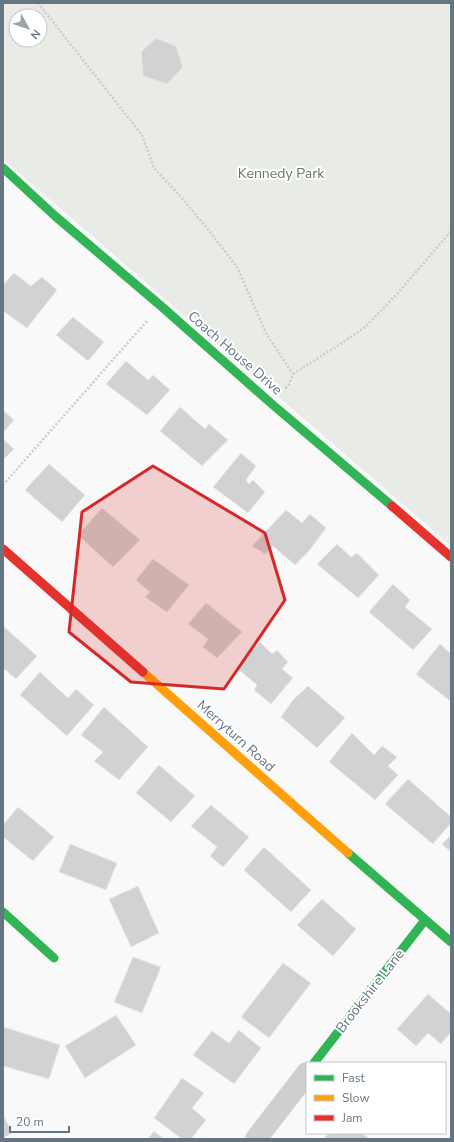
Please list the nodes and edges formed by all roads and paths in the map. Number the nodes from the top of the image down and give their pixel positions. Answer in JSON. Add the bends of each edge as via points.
{"nodes":[{"id":1,"x":38,"y":3,"type":"edge"},
{"id":2,"x":3,"y":168,"type":"edge"},
{"id":3,"x":451,"y":231,"type":"edge"},
{"id":4,"x":161,"y":306,"type":"junction"},
{"id":5,"x":293,"y":374,"type":"junction"},
{"id":6,"x":273,"y":405,"type":"junction"},
{"id":7,"x":3,"y":485,"type":"edge"},
{"id":8,"x":3,"y":550,"type":"edge"},
{"id":9,"x":451,"y":557,"type":"edge"},
{"id":10,"x":3,"y":912,"type":"edge"},
{"id":11,"x":425,"y":920,"type":"junction"},
{"id":12,"x":451,"y":942,"type":"edge"},
{"id":13,"x":54,"y":958,"type":"dead end"},
{"id":14,"x":315,"y":1062,"type":"edge"},
{"id":15,"x":306,"y":1074,"type":"edge"},
{"id":16,"x":256,"y":1139,"type":"edge"}],
"edges":[{"from":1,"to":5,"type":"path","via":[[142,135],[154,168],[210,232],[236,267],[267,336]]},
{"from":2,"to":4,"type":"street","name":"Coach House Drive"},
{"from":3,"to":5,"type":"path","via":[[365,327]]},
{"from":4,"to":6,"type":"street","name":"Coach House Drive"},
{"from":4,"to":7,"type":"path"},
{"from":5,"to":6,"type":"path","via":[[289,384]]},
{"from":6,"to":9,"type":"street","name":"Coach House Drive"},
{"from":8,"to":11,"type":"street","name":"Merryturn Road"},
{"from":10,"to":13,"type":"street"},
{"from":11,"to":12,"type":"street","name":"Merryturn Road"},
{"from":11,"to":14,"type":"street","name":"Brookshire Lane"},
{"from":15,"to":16,"type":"street"}]}
